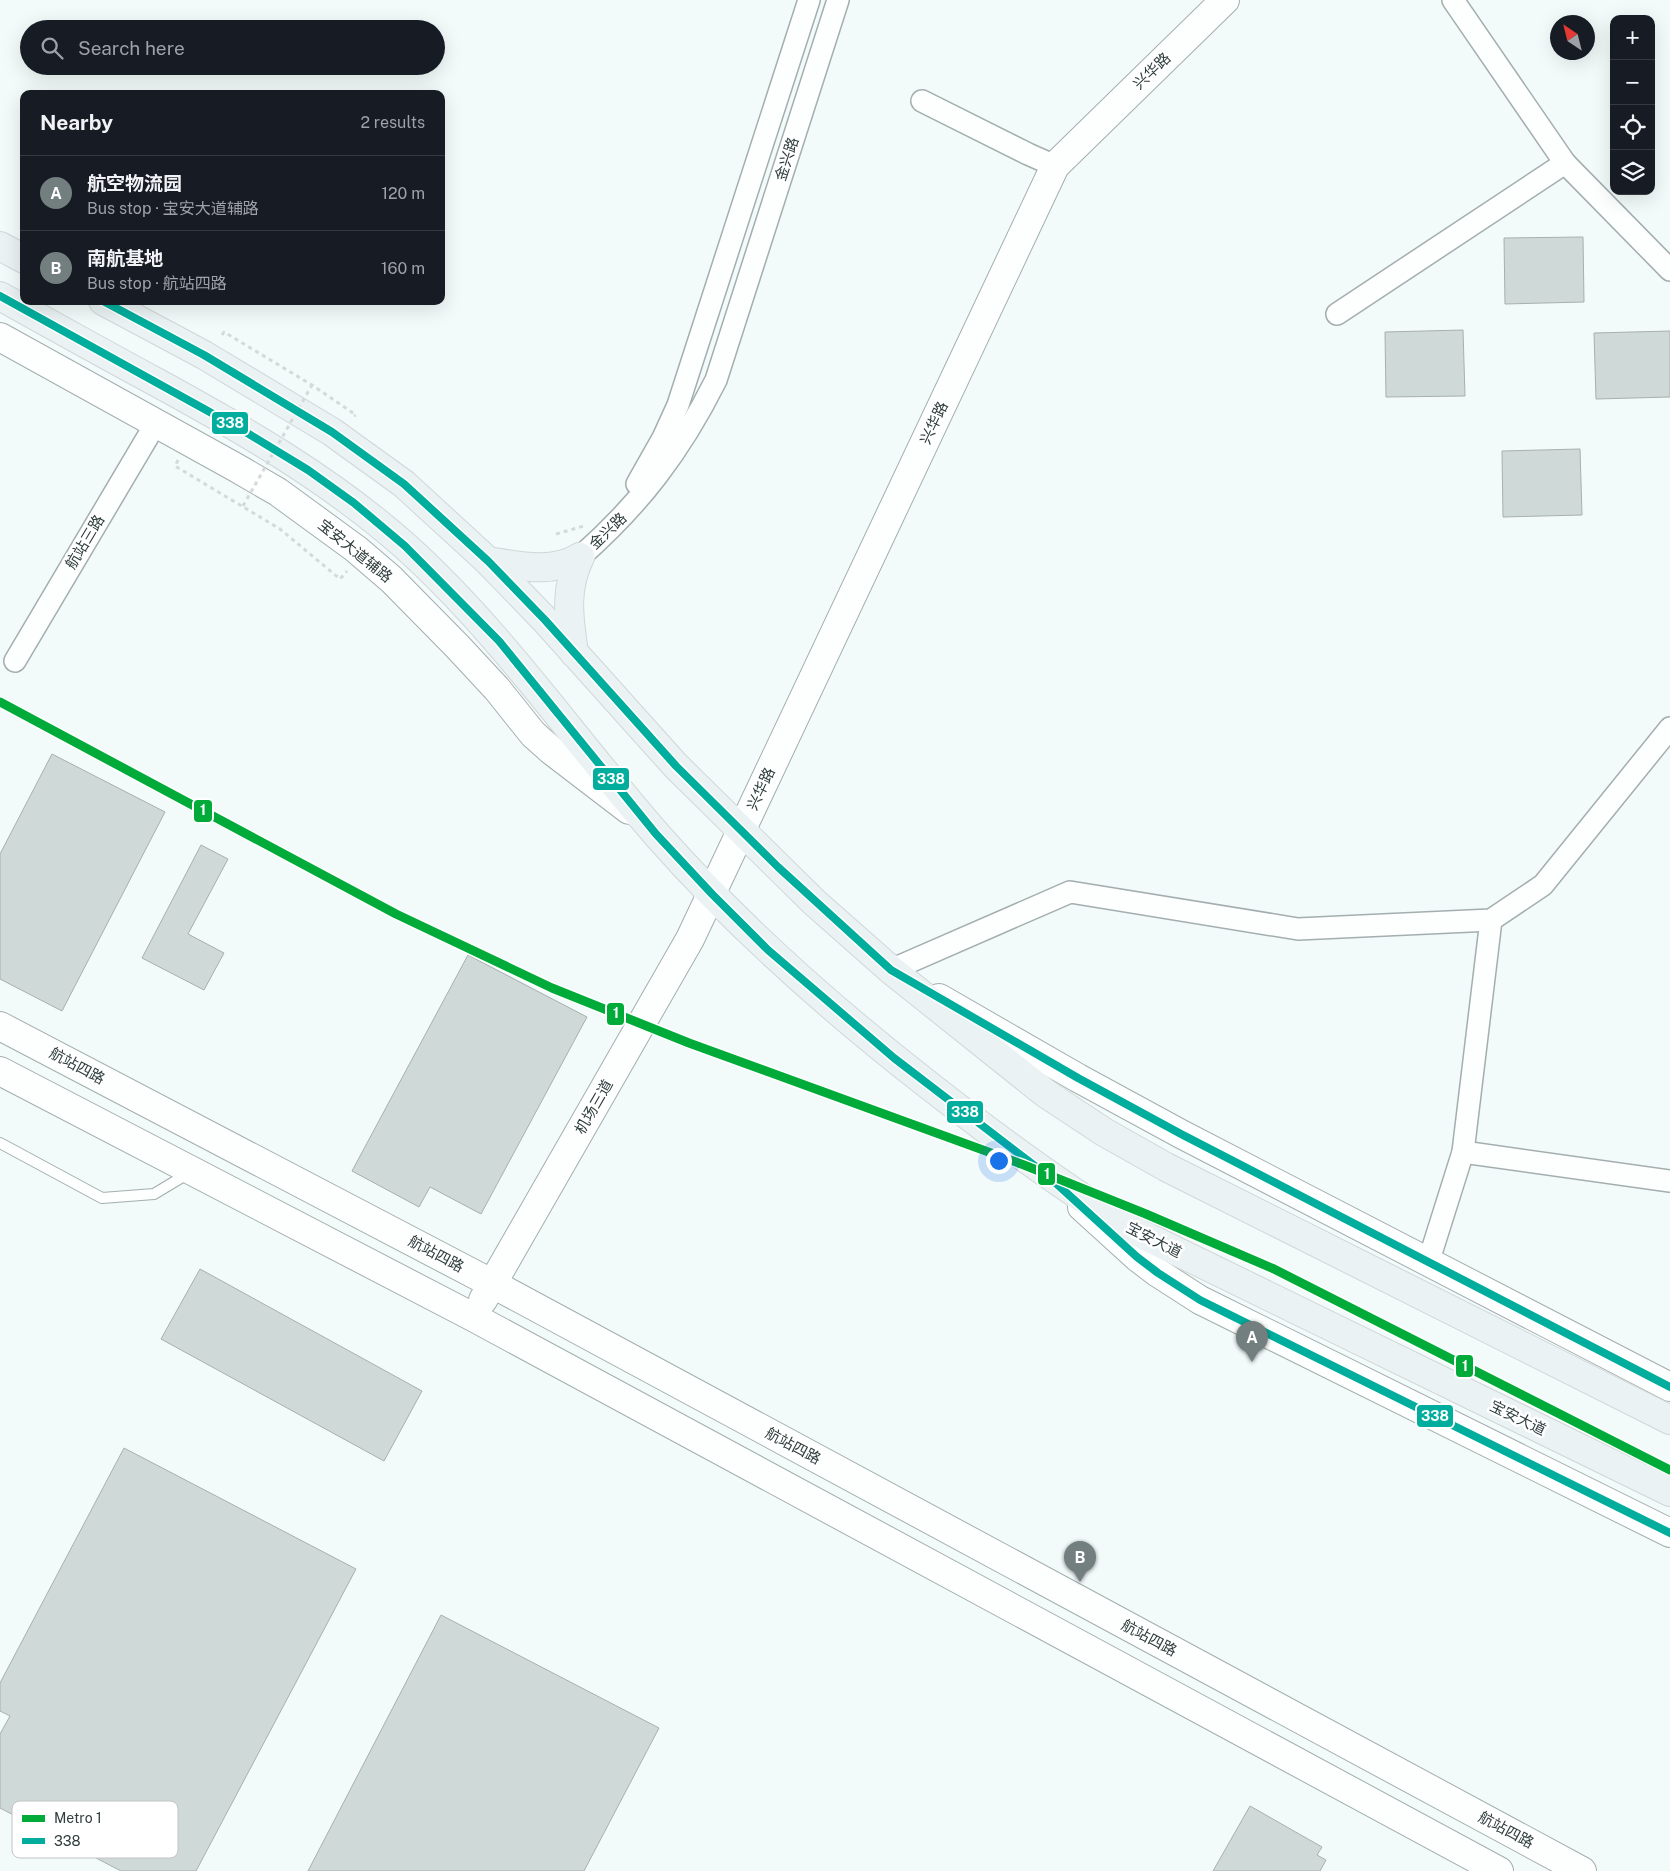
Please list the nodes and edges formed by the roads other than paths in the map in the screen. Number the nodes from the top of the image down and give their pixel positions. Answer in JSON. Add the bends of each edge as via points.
{"nodes":[{"id":1,"x":809,"y":0,"type":"edge"},
{"id":2,"x":838,"y":0,"type":"edge"},
{"id":3,"x":1225,"y":0,"type":"edge"},
{"id":4,"x":1453,"y":0,"type":"edge"},
{"id":5,"x":922,"y":101,"type":"dead end"},
{"id":6,"x":1565,"y":163,"type":"junction"},
{"id":7,"x":1055,"y":166,"type":"junction"},
{"id":8,"x":0,"y":246,"type":"edge"},
{"id":9,"x":20,"y":257,"type":"edge"},
{"id":10,"x":1670,"y":270,"type":"edge"},
{"id":11,"x":0,"y":296,"type":"edge"},
{"id":12,"x":110,"y":305,"type":"edge"},
{"id":13,"x":1336,"y":314,"type":"dead end"},
{"id":14,"x":0,"y":338,"type":"edge"},
{"id":15,"x":156,"y":423,"type":"junction"},
{"id":16,"x":580,"y":558,"type":"junction"},
{"id":17,"x":488,"y":561,"type":"junction"},
{"id":18,"x":574,"y":653,"type":"junction"},
{"id":19,"x":15,"y":661,"type":"dead end"},
{"id":20,"x":1670,"y":728,"type":"edge"},
{"id":21,"x":742,"y":830,"type":"junction"},
{"id":22,"x":656,"y":834,"type":"junction"},
{"id":23,"x":712,"y":894,"type":"junction"},
{"id":24,"x":1491,"y":920,"type":"junction"},
{"id":25,"x":891,"y":970,"type":"junction"},
{"id":26,"x":0,"y":1026,"type":"edge"},
{"id":27,"x":0,"y":1071,"type":"edge"},
{"id":28,"x":0,"y":1143,"type":"edge"},
{"id":29,"x":1463,"y":1152,"type":"junction"},
{"id":30,"x":193,"y":1171,"type":"junction"},
{"id":31,"x":1048,"y":1176,"type":"junction"},
{"id":32,"x":1670,"y":1181,"type":"edge"},
{"id":33,"x":1428,"y":1263,"type":"junction"},
{"id":34,"x":493,"y":1284,"type":"junction"},
{"id":35,"x":473,"y":1317,"type":"junction"},
{"id":36,"x":1670,"y":1387,"type":"edge"},
{"id":37,"x":1670,"y":1420,"type":"edge"},
{"id":38,"x":1670,"y":1492,"type":"edge"},
{"id":39,"x":1670,"y":1533,"type":"edge"},
{"id":40,"x":1499,"y":1871,"type":"edge"},
{"id":41,"x":1582,"y":1871,"type":"edge"}],
"edges":[{"from":1,"to":16,"type":"street","name":"金兴路","via":[[678,405],[646,471]]},
{"from":2,"to":16,"type":"street","name":"金兴路","via":[[716,380],[668,463],[627,513]]},
{"from":3,"to":7,"type":"street","name":"兴华路"},
{"from":4,"to":6,"type":"street"},
{"from":5,"to":7,"type":"street"},
{"from":6,"to":10,"type":"street"},
{"from":6,"to":13,"type":"street"},
{"from":7,"to":21,"type":"street","name":"兴华路"},
{"from":8,"to":9,"type":"main road"},
{"from":11,"to":22,"type":"main road","name":"宝安大道","via":[[244,431],[308,470],[354,504],[405,546],[499,642]]},
{"from":12,"to":17,"type":"main road","via":[[204,355],[332,432],[404,484]]},
{"from":14,"to":15,"type":"street","name":"宝安大道辅路"},
{"from":15,"to":19,"type":"street","name":"航站三路"},
{"from":15,"to":22,"type":"street","name":"宝安大道辅路","via":[[278,492],[356,549],[391,579],[457,646],[534,734]]},
{"from":16,"to":17,"type":"main road","via":[[568,564],[530,568]]},
{"from":16,"to":18,"type":"main road","via":[[572,573],[568,608]]},
{"from":17,"to":18,"type":"main road"},
{"from":18,"to":21,"type":"main road","via":[[676,766]]},
{"from":20,"to":24,"type":"street","via":[[1543,886]]},
{"from":21,"to":23,"type":"street","name":"兴华路"},
{"from":21,"to":25,"type":"main road","via":[[814,902]]},
{"from":22,"to":23,"type":"main road","name":"宝安大道"},
{"from":23,"to":31,"type":"main road","name":"宝安大道","via":[[768,950],[879,1046]]},
{"from":23,"to":34,"type":"street","name":"机场三道","via":[[690,939]]},
{"from":24,"to":25,"type":"street","via":[[1298,929],[1070,892]]},
{"from":24,"to":29,"type":"street"},
{"from":25,"to":33,"type":"street","via":[[1078,1078]]},
{"from":25,"to":37,"type":"main road","via":[[1045,1093],[1104,1132],[1166,1167]]},
{"from":26,"to":34,"type":"street","name":"航站四路"},
{"from":27,"to":30,"type":"street"},
{"from":28,"to":30,"type":"lane","via":[[102,1198],[154,1194]]},
{"from":29,"to":32,"type":"street"},
{"from":29,"to":33,"type":"street"},
{"from":30,"to":35,"type":"street"},
{"from":31,"to":38,"type":"main road","name":"宝安大道","via":[[1131,1229]]},
{"from":31,"to":39,"type":"street","via":[[1137,1256],[1200,1300]]},
{"from":33,"to":36,"type":"street"},
{"from":34,"to":35,"type":"street","name":"机场三道"},
{"from":34,"to":41,"type":"street","name":"航站四路"},
{"from":35,"to":40,"type":"street"}]}
